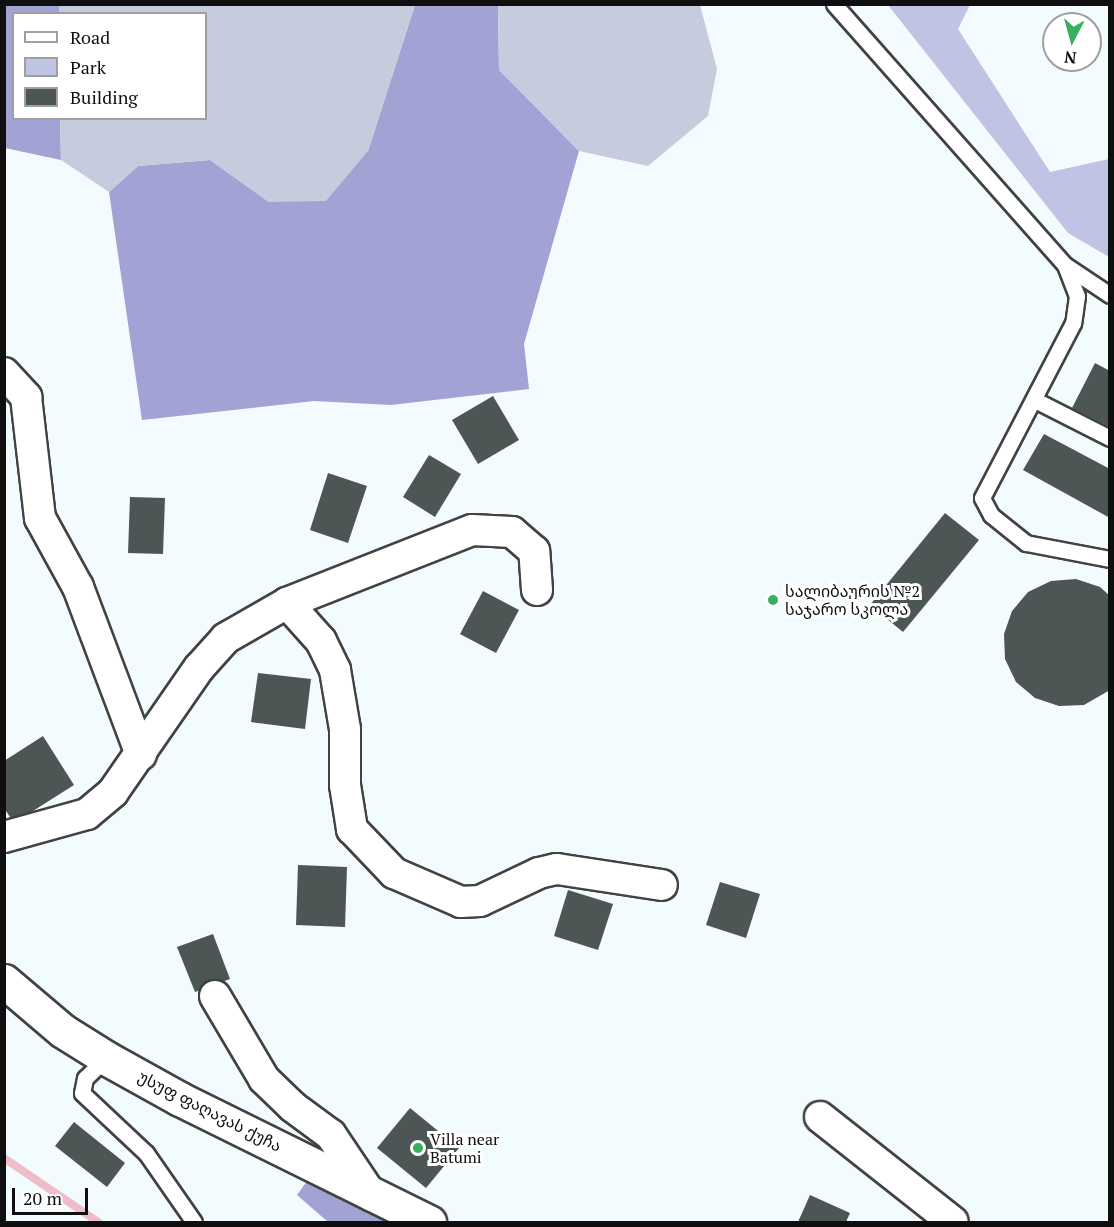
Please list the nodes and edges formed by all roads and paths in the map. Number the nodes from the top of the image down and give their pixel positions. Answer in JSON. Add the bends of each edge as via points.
{"nodes":[{"id":1,"x":834,"y":4,"type":"edge"},
{"id":2,"x":1065,"y":265,"type":"junction"},
{"id":3,"x":1110,"y":295,"type":"edge"},
{"id":4,"x":4,"y":374,"type":"edge"},
{"id":5,"x":1035,"y":400,"type":"junction"},
{"id":6,"x":1110,"y":438,"type":"edge"},
{"id":7,"x":1110,"y":559,"type":"edge"},
{"id":8,"x":537,"y":590,"type":"dead end"},
{"id":9,"x":287,"y":603,"type":"junction"},
{"id":10,"x":141,"y":755,"type":"junction"},
{"id":11,"x":4,"y":837,"type":"edge"},
{"id":12,"x":662,"y":885,"type":"dead end"},
{"id":13,"x":4,"y":981,"type":"edge"},
{"id":14,"x":215,"y":996,"type":"dead end"},
{"id":15,"x":106,"y":1058,"type":"junction"},
{"id":16,"x":820,"y":1117,"type":"dead end"},
{"id":17,"x":372,"y":1196,"type":"junction"},
{"id":18,"x":194,"y":1222,"type":"edge"},
{"id":19,"x":429,"y":1222,"type":"edge"},
{"id":20,"x":953,"y":1222,"type":"edge"}],
"edges":[{"from":1,"to":2,"type":"lane"},
{"from":2,"to":3,"type":"lane"},
{"from":2,"to":5,"type":"lane","via":[[1077,296],[1073,323]]},
{"from":4,"to":10,"type":"street","via":[[26,397],[40,518],[78,587]]},
{"from":5,"to":6,"type":"lane"},
{"from":5,"to":7,"type":"lane","via":[[1003,451],[982,498],[991,515],[1026,543]]},
{"from":8,"to":9,"type":"street","via":[[534,550],[512,532],[472,530]]},
{"from":9,"to":10,"type":"street","via":[[226,638],[199,669]]},
{"from":9,"to":12,"type":"street","via":[[321,641],[335,670],[345,729],[345,785],[352,829],[394,873],[461,902],[480,901],[557,869]]},
{"from":10,"to":11,"type":"street","via":[[112,792],[87,814]]},
{"from":13,"to":15,"type":"street","name":"უსუფ ფაღავას ქუჩა","via":[[63,1031]]},
{"from":14,"to":17,"type":"street","via":[[264,1079],[331,1135]]},
{"from":15,"to":17,"type":"street","name":"უსუფ ფაღავას ქუჩა"},
{"from":15,"to":18,"type":"lane","via":[[85,1078],[82,1093],[146,1153]]},
{"from":16,"to":20,"type":"street"},
{"from":17,"to":19,"type":"street","name":"უსუფ ფაღავას ქუჩა"}]}
